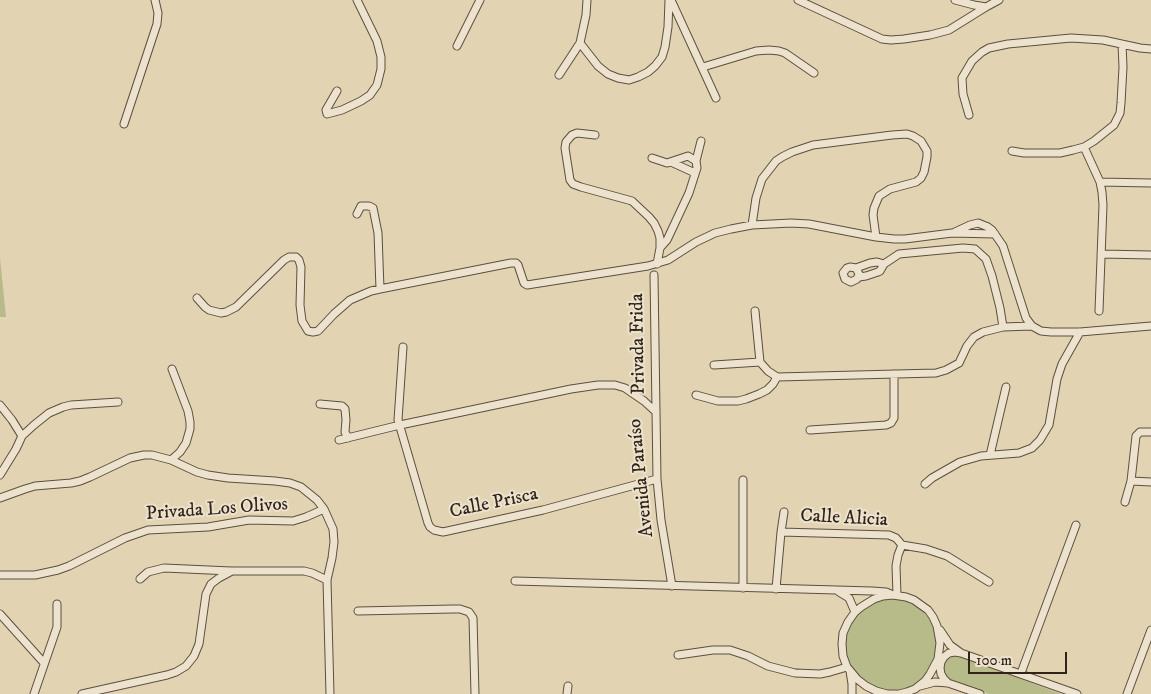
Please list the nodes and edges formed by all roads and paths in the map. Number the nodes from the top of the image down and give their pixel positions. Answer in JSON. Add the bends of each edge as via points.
{"nodes":[{"id":1,"x":155,"y":0,"type":"edge"},
{"id":2,"x":357,"y":0,"type":"edge"},
{"id":3,"x":480,"y":0,"type":"edge"},
{"id":4,"x":586,"y":0,"type":"edge"},
{"id":5,"x":670,"y":0,"type":"edge"},
{"id":6,"x":798,"y":0,"type":"edge"},
{"id":7,"x":955,"y":0,"type":"edge"},
{"id":8,"x":999,"y":0,"type":"edge"},
{"id":9,"x":986,"y":6,"type":"junction"},
{"id":10,"x":580,"y":43,"type":"junction"},
{"id":11,"x":1122,"y":44,"type":"junction"},
{"id":12,"x":457,"y":46,"type":"dead end"},
{"id":13,"x":1151,"y":49,"type":"edge"},
{"id":14,"x":703,"y":67,"type":"junction"},
{"id":15,"x":814,"y":73,"type":"dead end"},
{"id":16,"x":559,"y":75,"type":"dead end"},
{"id":17,"x":337,"y":91,"type":"dead end"},
{"id":18,"x":716,"y":98,"type":"dead end"},
{"id":19,"x":969,"y":116,"type":"dead end"},
{"id":20,"x":124,"y":124,"type":"dead end"},
{"id":21,"x":595,"y":135,"type":"dead end"},
{"id":22,"x":701,"y":141,"type":"dead end"},
{"id":23,"x":1084,"y":147,"type":"junction"},
{"id":24,"x":1012,"y":151,"type":"dead end"},
{"id":25,"x":652,"y":158,"type":"dead end"},
{"id":26,"x":696,"y":160,"type":"junction"},
{"id":27,"x":671,"y":162,"type":"junction"},
{"id":28,"x":695,"y":173,"type":"junction"},
{"id":29,"x":1100,"y":182,"type":"junction"},
{"id":30,"x":1151,"y":183,"type":"edge"},
{"id":31,"x":356,"y":214,"type":"dead end"},
{"id":32,"x":752,"y":226,"type":"junction"},
{"id":33,"x":876,"y":237,"type":"junction"},
{"id":34,"x":660,"y":248,"type":"junction"},
{"id":35,"x":1101,"y":254,"type":"junction"},
{"id":36,"x":1151,"y":255,"type":"edge"},
{"id":37,"x":884,"y":264,"type":"junction"},
{"id":38,"x":655,"y":265,"type":"junction"},
{"id":39,"x":856,"y":268,"type":"junction"},
{"id":40,"x":654,"y":275,"type":"dead end"},
{"id":41,"x":858,"y":277,"type":"junction"},
{"id":42,"x":380,"y":289,"type":"junction"},
{"id":43,"x":197,"y":298,"type":"dead end"},
{"id":44,"x":1099,"y":310,"type":"dead end"},
{"id":45,"x":755,"y":311,"type":"dead end"},
{"id":46,"x":1032,"y":326,"type":"junction"},
{"id":47,"x":1151,"y":326,"type":"edge"},
{"id":48,"x":1003,"y":327,"type":"junction"},
{"id":49,"x":1080,"y":332,"type":"junction"},
{"id":50,"x":402,"y":347,"type":"dead end"},
{"id":51,"x":760,"y":362,"type":"junction"},
{"id":52,"x":714,"y":365,"type":"dead end"},
{"id":53,"x":172,"y":369,"type":"dead end"},
{"id":54,"x":894,"y":374,"type":"junction"},
{"id":55,"x":777,"y":377,"type":"junction"},
{"id":56,"x":1006,"y":387,"type":"dead end"},
{"id":57,"x":696,"y":395,"type":"dead end"},
{"id":58,"x":118,"y":402,"type":"dead end"},
{"id":59,"x":320,"y":404,"type":"dead end"},
{"id":60,"x":0,"y":405,"type":"edge"},
{"id":61,"x":656,"y":412,"type":"junction"},
{"id":62,"x":400,"y":424,"type":"junction"},
{"id":63,"x":810,"y":430,"type":"dead end"},
{"id":64,"x":1151,"y":432,"type":"edge"},
{"id":65,"x":22,"y":436,"type":"junction"},
{"id":66,"x":348,"y":438,"type":"junction"},
{"id":67,"x":339,"y":440,"type":"dead end"},
{"id":68,"x":990,"y":455,"type":"junction"},
{"id":69,"x":171,"y":460,"type":"junction"},
{"id":70,"x":0,"y":475,"type":"edge"},
{"id":71,"x":657,"y":479,"type":"junction"},
{"id":72,"x":743,"y":480,"type":"dead end"},
{"id":73,"x":1131,"y":481,"type":"junction"},
{"id":74,"x":1151,"y":482,"type":"edge"},
{"id":75,"x":924,"y":484,"type":"dead end"},
{"id":76,"x":0,"y":498,"type":"edge"},
{"id":77,"x":1125,"y":502,"type":"dead end"},
{"id":78,"x":324,"y":509,"type":"junction"},
{"id":79,"x":784,"y":512,"type":"dead end"},
{"id":80,"x":1076,"y":525,"type":"dead end"},
{"id":81,"x":781,"y":532,"type":"junction"},
{"id":82,"x":902,"y":545,"type":"junction"},
{"id":83,"x":232,"y":571,"type":"junction"},
{"id":84,"x":0,"y":576,"type":"edge"},
{"id":85,"x":140,"y":579,"type":"dead end"},
{"id":86,"x":327,"y":580,"type":"junction"},
{"id":87,"x":515,"y":581,"type":"dead end"},
{"id":88,"x":989,"y":582,"type":"dead end"},
{"id":89,"x":672,"y":586,"type":"junction"},
{"id":90,"x":743,"y":588,"type":"junction"},
{"id":91,"x":776,"y":589,"type":"junction"},
{"id":92,"x":836,"y":591,"type":"junction"},
{"id":93,"x":895,"y":595,"type":"junction"},
{"id":94,"x":57,"y":604,"type":"dead end"},
{"id":95,"x":358,"y":611,"type":"dead end"},
{"id":96,"x":855,"y":612,"type":"junction"},
{"id":97,"x":0,"y":614,"type":"edge"},
{"id":98,"x":937,"y":626,"type":"junction"},
{"id":99,"x":1151,"y":630,"type":"edge"},
{"id":100,"x":961,"y":653,"type":"junction"},
{"id":101,"x":678,"y":655,"type":"dead end"},
{"id":102,"x":44,"y":662,"type":"junction"},
{"id":103,"x":849,"y":669,"type":"junction"},
{"id":104,"x":1021,"y":673,"type":"junction"},
{"id":105,"x":948,"y":683,"type":"junction"},
{"id":106,"x":568,"y":686,"type":"dead end"},
{"id":107,"x":919,"y":686,"type":"junction"},
{"id":108,"x":34,"y":694,"type":"edge"},
{"id":109,"x":82,"y":694,"type":"edge"},
{"id":110,"x":330,"y":694,"type":"edge"},
{"id":111,"x":475,"y":694,"type":"edge"},
{"id":112,"x":567,"y":694,"type":"edge"},
{"id":113,"x":852,"y":694,"type":"edge"},
{"id":114,"x":897,"y":694,"type":"edge"},
{"id":115,"x":980,"y":694,"type":"edge"},
{"id":116,"x":1077,"y":694,"type":"edge"},
{"id":117,"x":1127,"y":694,"type":"edge"}],
"edges":[{"from":1,"to":20,"type":"street","via":[[157,24]]},
{"from":2,"to":17,"type":"street","via":[[377,41],[381,69],[377,85],[370,95],[327,114],[326,110]]},
{"from":3,"to":12,"type":"street"},
{"from":4,"to":10,"type":"street"},
{"from":5,"to":10,"type":"street","via":[[662,57],[656,66],[638,78],[629,80],[608,74]]},
{"from":5,"to":14,"type":"street"},
{"from":6,"to":9,"type":"street","via":[[891,40],[944,31]]},
{"from":7,"to":9,"type":"street"},
{"from":8,"to":9,"type":"street"},
{"from":10,"to":16,"type":"street"},
{"from":11,"to":13,"type":"street"},
{"from":11,"to":19,"type":"street","via":[[1071,38],[989,48],[972,61],[962,78]]},
{"from":11,"to":23,"type":"street","via":[[1120,113],[1114,125]]},
{"from":14,"to":15,"type":"street","via":[[770,50],[785,54]]},
{"from":14,"to":18,"type":"street"},
{"from":21,"to":34,"type":"street","via":[[577,133],[566,142],[571,182],[639,206],[658,231]]},
{"from":22,"to":26,"type":"street"},
{"from":23,"to":24,"type":"street","via":[[1060,153]]},
{"from":23,"to":29,"type":"street"},
{"from":25,"to":27,"type":"street"},
{"from":26,"to":27,"type":"street","via":[[688,156]]},
{"from":26,"to":28,"type":"street"},
{"from":27,"to":28,"type":"street"},
{"from":28,"to":34,"type":"street","via":[[689,193]]},
{"from":29,"to":30,"type":"street"},
{"from":29,"to":35,"type":"street","via":[[1103,205]]},
{"from":31,"to":42,"type":"street","via":[[361,206],[373,208],[378,233]]},
{"from":32,"to":33,"type":"street","via":[[809,224]]},
{"from":32,"to":33,"type":"street","via":[[762,180],[782,156],[813,145],[892,135],[913,136],[927,151],[924,172],[916,182],[890,189],[879,196],[873,215]]},
{"from":32,"to":38,"type":"street","via":[[715,233]]},
{"from":33,"to":46,"type":"street","via":[[905,239],[952,233],[995,234],[1003,246],[1026,318]]},
{"from":34,"to":38,"type":"street"},
{"from":35,"to":36,"type":"street"},
{"from":35,"to":44,"type":"street"},
{"from":37,"to":39,"type":"street","via":[[877,262]]},
{"from":37,"to":41,"type":"street","via":[[880,271]]},
{"from":37,"to":48,"type":"street","via":[[899,254],[975,249],[986,260],[992,276]]},
{"from":38,"to":42,"type":"street","via":[[527,285],[518,265],[511,263]]},
{"from":39,"to":41,"type":"street"},
{"from":39,"to":41,"type":"street","via":[[847,268],[844,276],[851,282]]},
{"from":40,"to":61,"type":"street","name":"Privada Frida"},
{"from":42,"to":43,"type":"street","via":[[350,300],[318,331],[313,332],[308,331],[300,315],[300,263],[293,256],[279,264],[236,307],[226,312],[209,310]]},
{"from":45,"to":51,"type":"street"},
{"from":46,"to":48,"type":"street"},
{"from":46,"to":49,"type":"street","via":[[1045,332]]},
{"from":47,"to":49,"type":"street"},
{"from":48,"to":54,"type":"street","via":[[978,334],[958,363],[942,372]]},
{"from":49,"to":68,"type":"street","via":[[1062,364],[1051,418],[1040,440],[1032,448],[1019,453]]},
{"from":50,"to":62,"type":"street","name":"Calle Prisca"},
{"from":51,"to":52,"type":"street"},
{"from":51,"to":55,"type":"street"},
{"from":53,"to":69,"type":"street","via":[[188,412],[190,429],[186,443]]},
{"from":54,"to":55,"type":"street"},
{"from":54,"to":63,"type":"street","via":[[894,418],[891,423]]},
{"from":55,"to":57,"type":"street","via":[[766,390],[746,399],[718,401]]},
{"from":56,"to":68,"type":"street"},
{"from":58,"to":65,"type":"street","via":[[63,407],[49,413]]},
{"from":59,"to":66,"type":"street","via":[[345,409]]},
{"from":60,"to":65,"type":"street"},
{"from":61,"to":62,"type":"street","name":"Avenida Paraíso","via":[[624,388],[598,385]]},
{"from":61,"to":71,"type":"street","name":"Avenida Paraíso"},
{"from":62,"to":66,"type":"street","name":"Avenida Paraíso"},
{"from":62,"to":71,"type":"street","name":"Calle Prisca","via":[[428,523],[436,531],[543,510]]},
{"from":64,"to":73,"type":"street","via":[[1140,432],[1136,436]]},
{"from":65,"to":70,"type":"street"},
{"from":66,"to":67,"type":"street","name":"Avenida Paraíso"},
{"from":68,"to":75,"type":"street","via":[[960,462]]},
{"from":69,"to":76,"type":"street","via":[[152,455],[137,456],[90,478],[25,488]]},
{"from":69,"to":78,"type":"street","via":[[208,476],[290,483],[310,493]]},
{"from":71,"to":89,"type":"street","name":"Avenida Paraíso"},
{"from":72,"to":90,"type":"street"},
{"from":73,"to":74,"type":"street"},
{"from":73,"to":77,"type":"street"},
{"from":78,"to":84,"type":"street","name":"Privada Los Olivos","via":[[293,521],[249,520],[208,527],[148,530],[58,570]]},
{"from":78,"to":86,"type":"street","via":[[333,528],[334,542]]},
{"from":79,"to":81,"type":"street"},
{"from":80,"to":104,"type":"street"},
{"from":81,"to":82,"type":"street","name":"Calle Alicia","via":[[889,534]]},
{"from":81,"to":91,"type":"street"},
{"from":82,"to":88,"type":"street","name":"Calle Alicia","via":[[947,556]]},
{"from":82,"to":93,"type":"street","via":[[896,560]]},
{"from":83,"to":85,"type":"street","via":[[158,568]]},
{"from":83,"to":86,"type":"street","via":[[295,570]]},
{"from":83,"to":109,"type":"street","via":[[211,584],[206,594],[199,644],[186,666],[167,675]]},
{"from":86,"to":110,"type":"street"},
{"from":87,"to":89,"type":"street"},
{"from":89,"to":90,"type":"street"},
{"from":90,"to":91,"type":"street"},
{"from":91,"to":92,"type":"street"},
{"from":92,"to":93,"type":"street"},
{"from":92,"to":96,"type":"street","via":[[849,598]]},
{"from":93,"to":96,"type":"street","via":[[874,599]]},
{"from":93,"to":98,"type":"street","via":[[922,604]]},
{"from":94,"to":102,"type":"street","via":[[57,627]]},
{"from":95,"to":111,"type":"street","via":[[460,609],[469,612],[473,618]]},
{"from":96,"to":103,"type":"street","via":[[842,638],[843,656]]},
{"from":97,"to":102,"type":"street"},
{"from":98,"to":100,"type":"street","via":[[946,641]]},
{"from":98,"to":107,"type":"street","via":[[938,659]]},
{"from":99,"to":117,"type":"street"},
{"from":100,"to":104,"type":"street"},
{"from":100,"to":105,"type":"street","via":[[949,653],[941,662],[941,674]]},
{"from":101,"to":103,"type":"street","via":[[730,650],[795,673],[820,674]]},
{"from":102,"to":108,"type":"street"},
{"from":103,"to":113,"type":"street"},
{"from":103,"to":114,"type":"street","via":[[866,686]]},
{"from":104,"to":116,"type":"street"},
{"from":105,"to":107,"type":"street"},
{"from":105,"to":115,"type":"street"},
{"from":106,"to":112,"type":"street"},
{"from":107,"to":114,"type":"street"}]}
